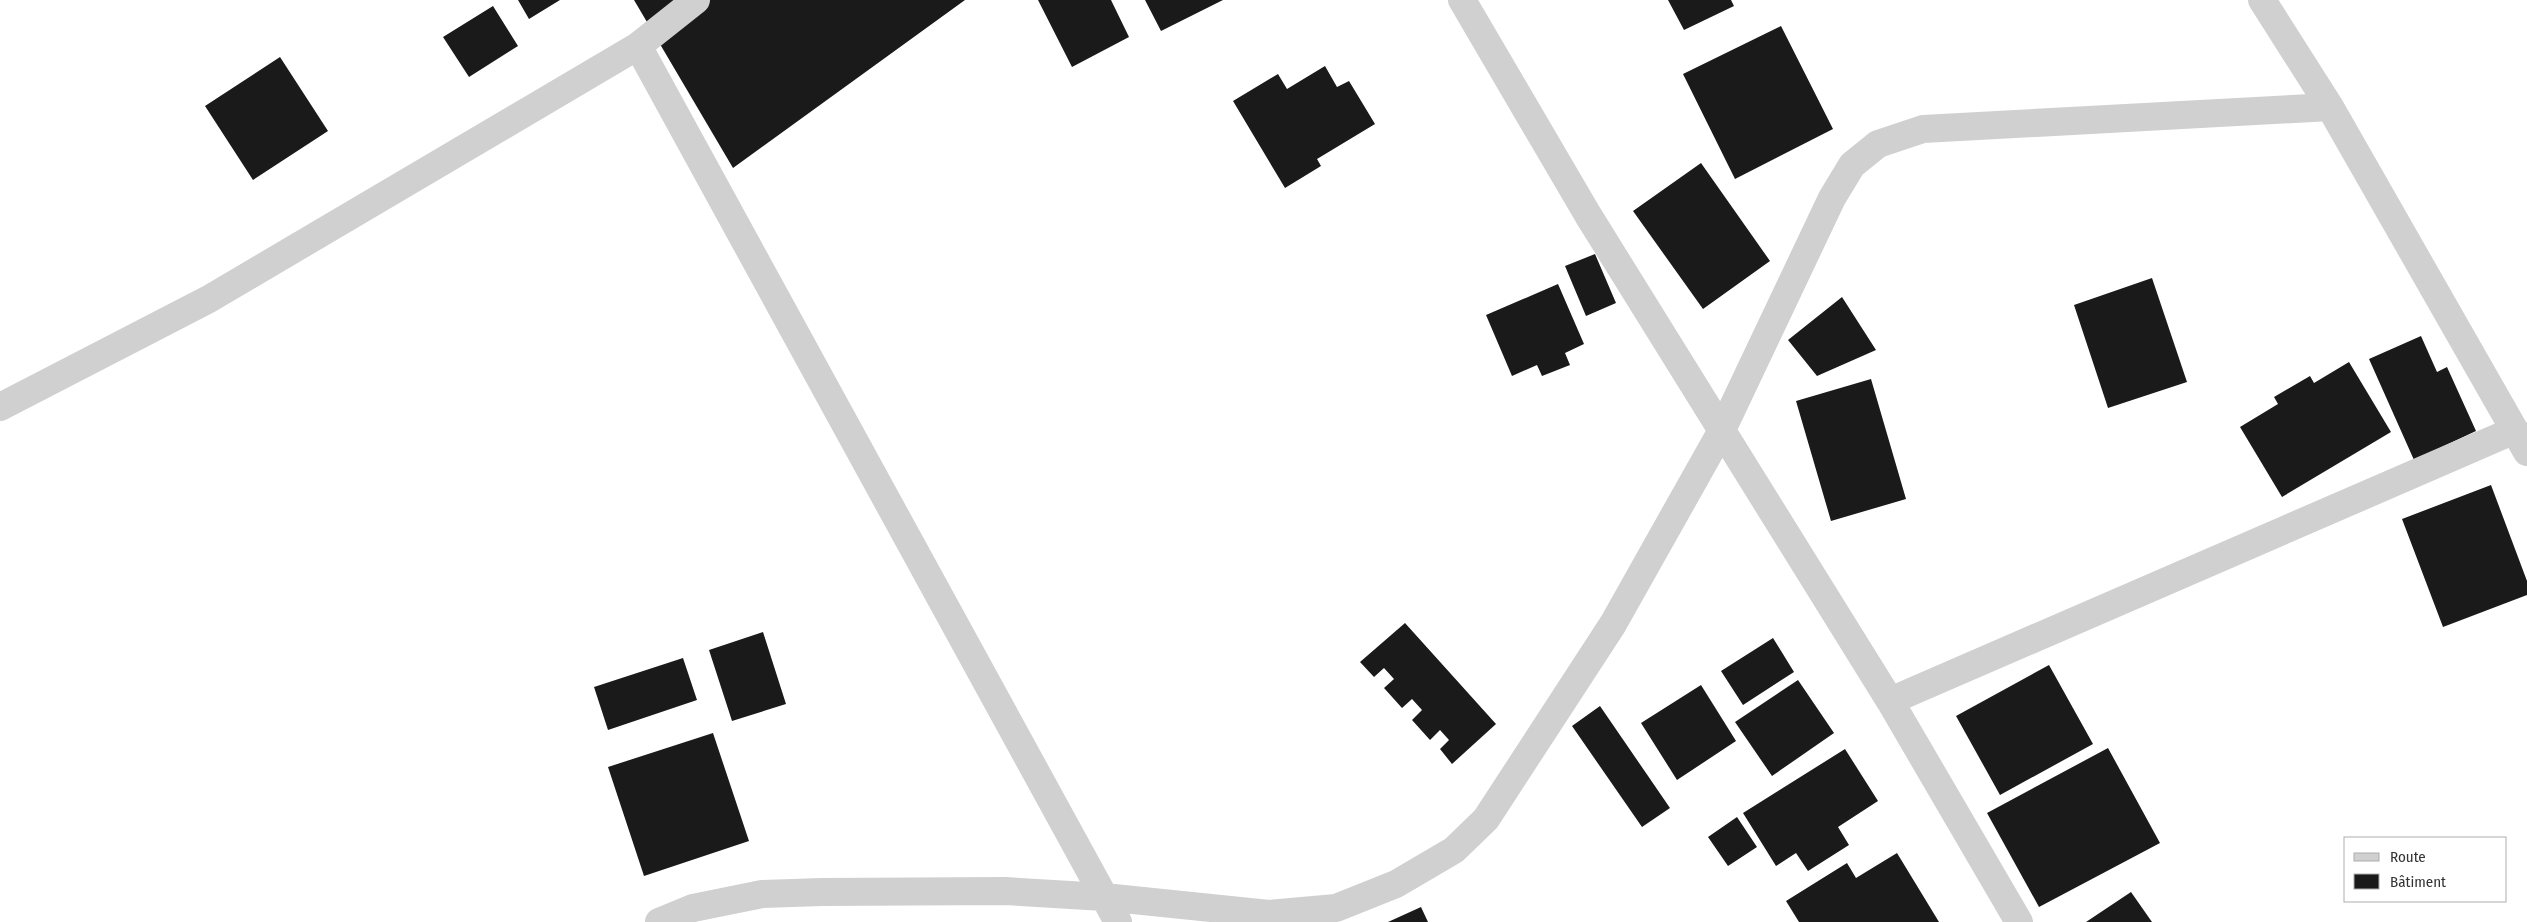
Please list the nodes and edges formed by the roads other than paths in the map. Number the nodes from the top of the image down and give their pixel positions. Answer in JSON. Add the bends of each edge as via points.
{"nodes":[{"id":1,"x":696,"y":0,"type":"edge"},
{"id":2,"x":1462,"y":0,"type":"edge"},
{"id":3,"x":2262,"y":0,"type":"edge"},
{"id":4,"x":638,"y":46,"type":"junction"},
{"id":5,"x":2330,"y":107,"type":"junction"},
{"id":6,"x":0,"y":407,"type":"edge"},
{"id":7,"x":1722,"y":432,"type":"junction"},
{"id":8,"x":2521,"y":441,"type":"edge"},
{"id":9,"x":1890,"y":701,"type":"junction"},
{"id":10,"x":1104,"y":897,"type":"junction"},
{"id":11,"x":659,"y":922,"type":"edge"},
{"id":12,"x":1118,"y":922,"type":"edge"},
{"id":13,"x":2019,"y":922,"type":"edge"}],
"edges":[{"from":1,"to":4,"type":"street"},
{"from":2,"to":7,"type":"street","via":[[1588,215]]},
{"from":3,"to":5,"type":"street"},
{"from":4,"to":6,"type":"street","via":[[209,299]]},
{"from":4,"to":10,"type":"street"},
{"from":5,"to":7,"type":"street","via":[[1923,130],[1878,144],[1852,165],[1832,198]]},
{"from":5,"to":8,"type":"street"},
{"from":7,"to":9,"type":"street"},
{"from":7,"to":10,"type":"street","via":[[1613,624],[1486,819],[1454,850],[1396,884],[1336,908],[1269,914]]},
{"from":8,"to":9,"type":"street"},
{"from":9,"to":13,"type":"street"},
{"from":10,"to":11,"type":"street","via":[[1005,891],[762,894],[693,908]]},
{"from":10,"to":12,"type":"street"}]}
